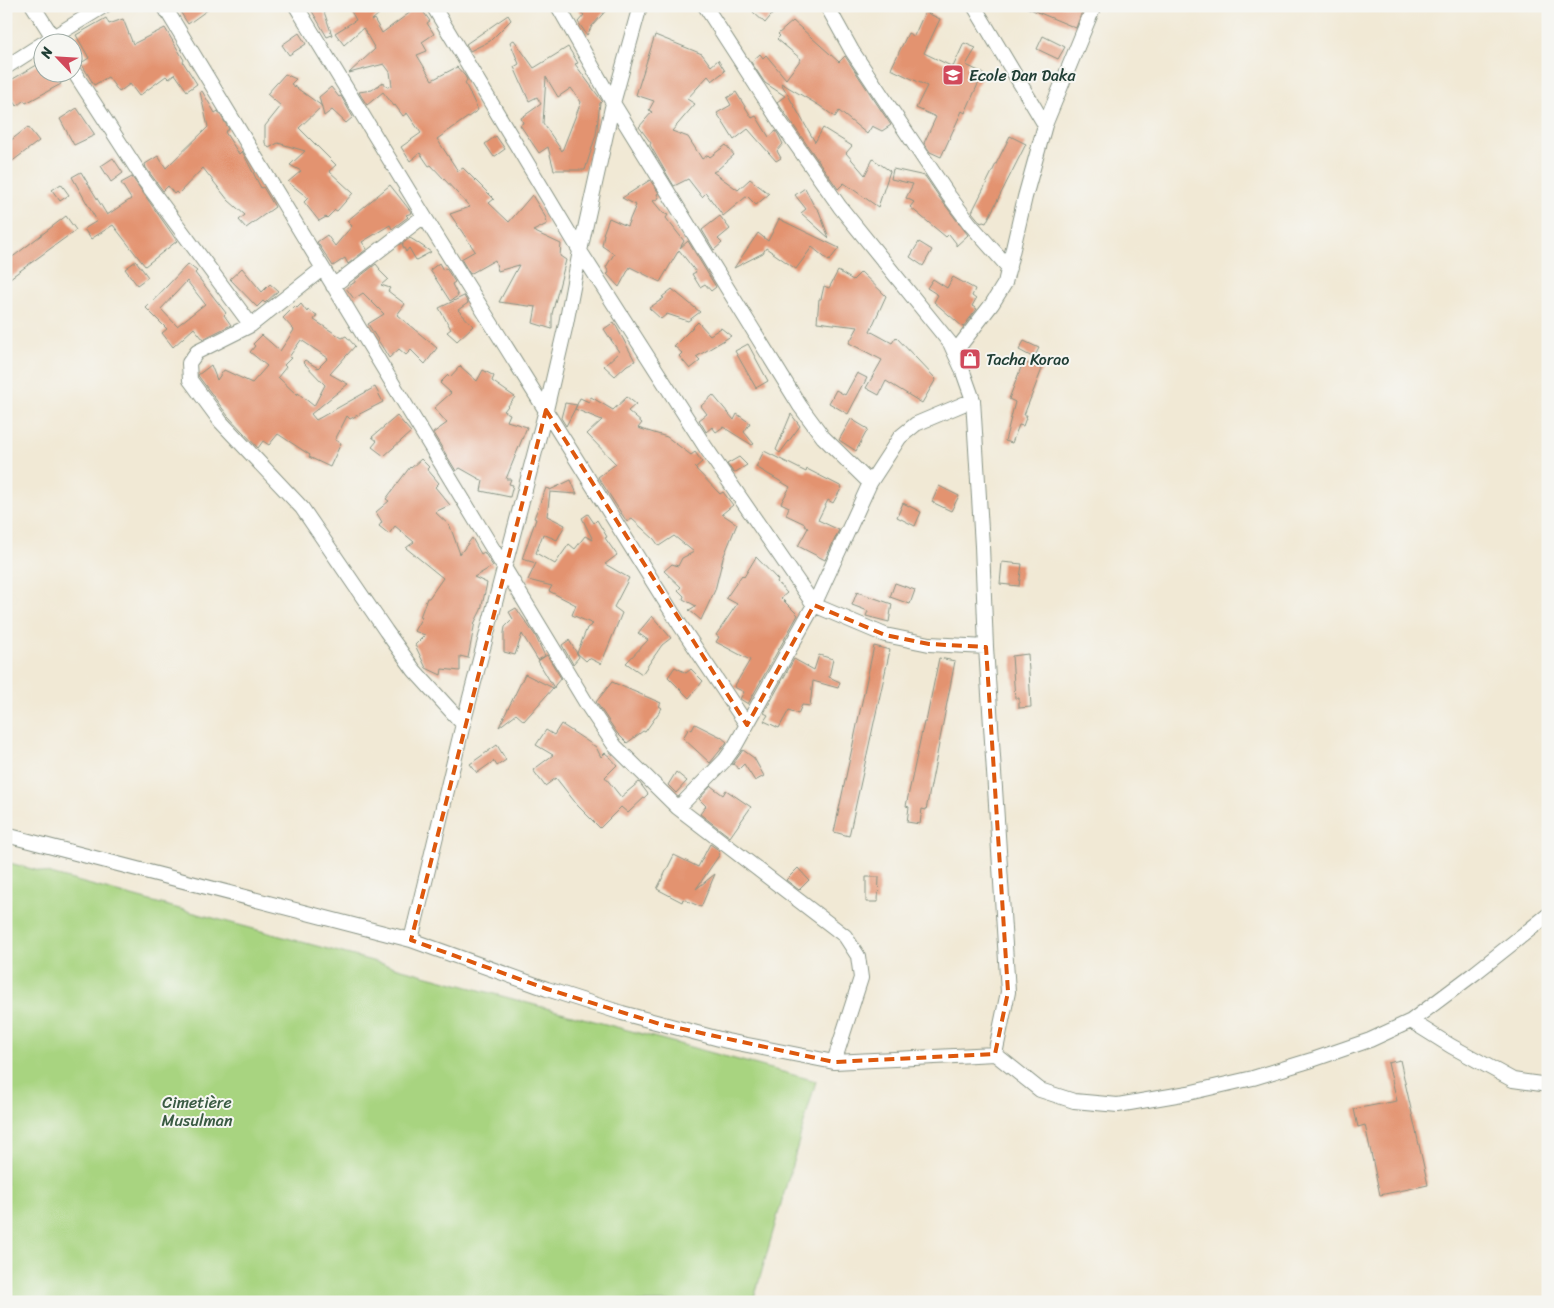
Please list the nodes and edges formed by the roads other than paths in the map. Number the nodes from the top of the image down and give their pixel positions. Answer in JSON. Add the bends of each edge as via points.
{"nodes":[{"id":1,"x":33,"y":6,"type":"edge"},
{"id":2,"x":104,"y":6,"type":"edge"},
{"id":3,"x":164,"y":6,"type":"edge"},
{"id":4,"x":296,"y":6,"type":"edge"},
{"id":5,"x":433,"y":6,"type":"edge"},
{"id":6,"x":558,"y":6,"type":"edge"},
{"id":7,"x":640,"y":6,"type":"edge"},
{"id":8,"x":705,"y":6,"type":"edge"},
{"id":9,"x":827,"y":6,"type":"edge"},
{"id":10,"x":974,"y":6,"type":"edge"},
{"id":11,"x":1094,"y":6,"type":"edge"},
{"id":12,"x":45,"y":32,"type":"edge"},
{"id":13,"x":64,"y":32,"type":"edge"},
{"id":14,"x":32,"y":52,"type":"edge"},
{"id":15,"x":6,"y":67,"type":"edge"},
{"id":16,"x":80,"y":82,"type":"edge"},
{"id":17,"x":613,"y":103,"type":"junction"},
{"id":18,"x":1045,"y":125,"type":"junction"},
{"id":19,"x":424,"y":216,"type":"junction"},
{"id":20,"x":580,"y":250,"type":"junction"},
{"id":21,"x":1009,"y":268,"type":"junction"},
{"id":22,"x":322,"y":269,"type":"junction"},
{"id":23,"x":333,"y":286,"type":"junction"},
{"id":24,"x":251,"y":325,"type":"junction"},
{"id":25,"x":955,"y":352,"type":"junction"},
{"id":26,"x":973,"y":400,"type":"junction"},
{"id":27,"x":546,"y":410,"type":"junction"},
{"id":28,"x":870,"y":484,"type":"junction"},
{"id":29,"x":503,"y":568,"type":"junction"},
{"id":30,"x":814,"y":605,"type":"junction"},
{"id":31,"x":986,"y":647,"type":"junction"},
{"id":32,"x":464,"y":724,"type":"junction"},
{"id":33,"x":747,"y":726,"type":"junction"},
{"id":34,"x":678,"y":808,"type":"junction"},
{"id":35,"x":6,"y":835,"type":"edge"},
{"id":36,"x":1548,"y":915,"type":"edge"},
{"id":37,"x":411,"y":940,"type":"junction"},
{"id":38,"x":1411,"y":1021,"type":"junction"},
{"id":39,"x":994,"y":1054,"type":"junction"},
{"id":40,"x":834,"y":1062,"type":"junction"},
{"id":41,"x":1548,"y":1085,"type":"edge"}],
"edges":[{"from":1,"to":12,"type":"street"},
{"from":2,"to":13,"type":"street"},
{"from":3,"to":22,"type":"street"},
{"from":4,"to":19,"type":"street"},
{"from":5,"to":20,"type":"street"},
{"from":6,"to":17,"type":"street"},
{"from":7,"to":17,"type":"street"},
{"from":8,"to":25,"type":"street","via":[[834,199]]},
{"from":9,"to":21,"type":"street","via":[[852,51],[944,189]]},
{"from":10,"to":18,"type":"street"},
{"from":11,"to":18,"type":"street"},
{"from":14,"to":15,"type":"street"},
{"from":16,"to":24,"type":"street","via":[[144,180]]},
{"from":17,"to":20,"type":"street"},
{"from":17,"to":28,"type":"street","via":[[800,406],[823,437]]},
{"from":18,"to":21,"type":"street"},
{"from":19,"to":23,"type":"street"},
{"from":19,"to":27,"type":"street"},
{"from":20,"to":27,"type":"street"},
{"from":20,"to":30,"type":"street","via":[[706,448]]},
{"from":21,"to":25,"type":"street","via":[[998,294]]},
{"from":22,"to":23,"type":"street"},
{"from":22,"to":24,"type":"street"},
{"from":23,"to":29,"type":"street"},
{"from":24,"to":32,"type":"street","via":[[197,352],[189,363],[190,380],[222,422],[302,508],[414,670]]},
{"from":25,"to":26,"type":"street"},
{"from":26,"to":28,"type":"street","via":[[916,424],[900,437]]},
{"from":26,"to":31,"type":"street"},
{"from":27,"to":29,"type":"street"},
{"from":27,"to":33,"type":"street","via":[[680,626]]},
{"from":28,"to":30,"type":"street"},
{"from":29,"to":32,"type":"street"},
{"from":29,"to":34,"type":"street","via":[[615,746]]},
{"from":30,"to":31,"type":"street","via":[[885,634],[929,644]]},
{"from":30,"to":33,"type":"street"},
{"from":31,"to":39,"type":"street","via":[[1008,992]]},
{"from":32,"to":37,"type":"street"},
{"from":33,"to":34,"type":"street","via":[[725,760]]},
{"from":34,"to":40,"type":"street","via":[[845,936],[858,956],[861,978]]},
{"from":35,"to":37,"type":"street"},
{"from":36,"to":38,"type":"street"},
{"from":37,"to":40,"type":"street","via":[[622,1014],[726,1041]]},
{"from":38,"to":39,"type":"street","via":[[1370,1040],[1253,1078],[1118,1105],[1074,1101],[1040,1090]]},
{"from":38,"to":41,"type":"street","via":[[1513,1080]]},
{"from":39,"to":40,"type":"street"}]}
